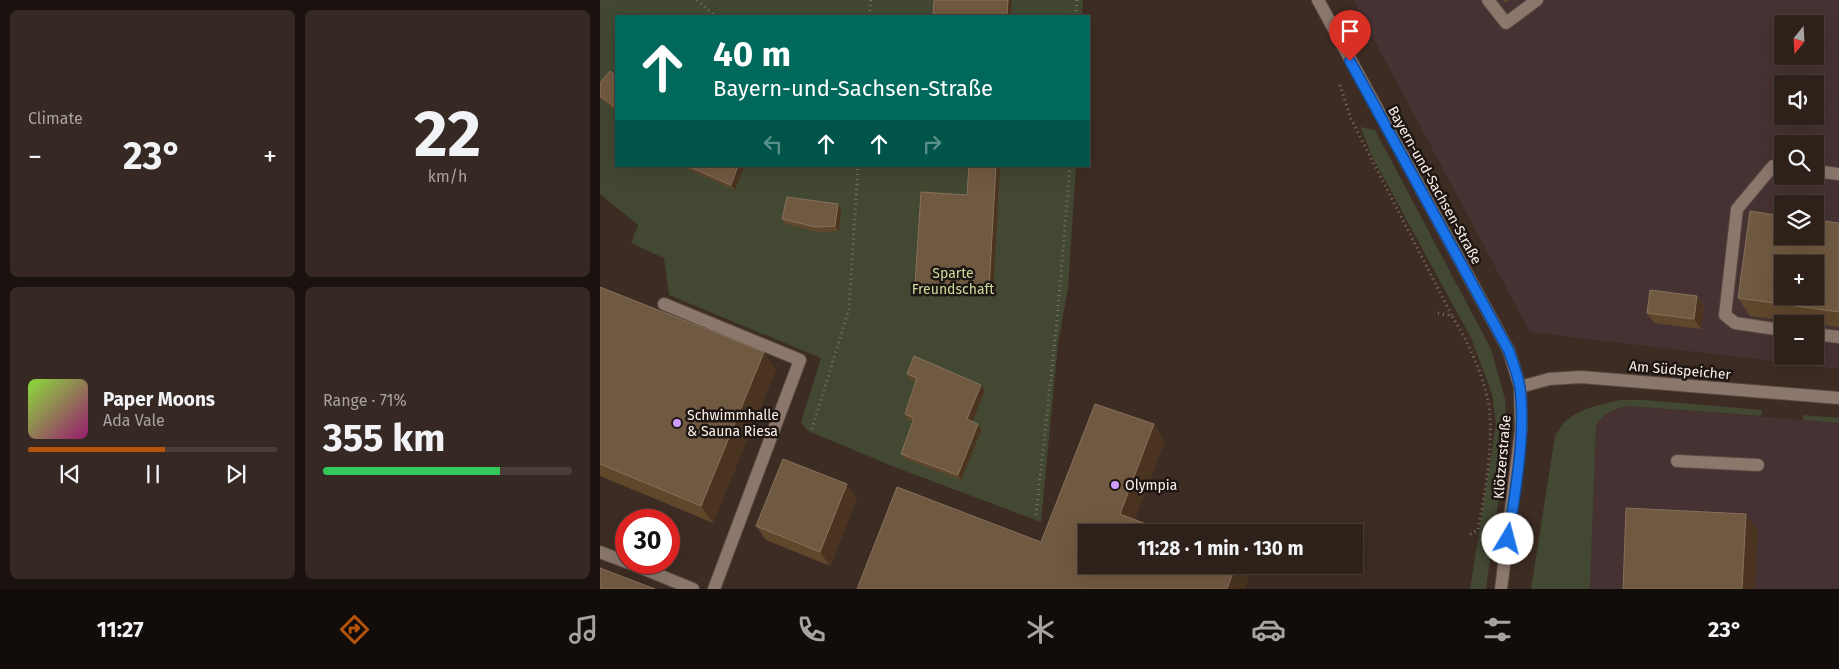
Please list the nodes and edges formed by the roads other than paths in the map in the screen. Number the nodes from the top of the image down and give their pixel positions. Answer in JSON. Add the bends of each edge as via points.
{"nodes":[{"id":1,"x":1318,"y":0,"type":"edge"},
{"id":2,"x":1488,"y":0,"type":"edge"},
{"id":3,"x":1537,"y":0,"type":"edge"},
{"id":4,"x":1774,"y":166,"type":"edge"},
{"id":5,"x":1824,"y":172,"type":"edge"},
{"id":6,"x":1839,"y":174,"type":"edge"},
{"id":7,"x":664,"y":304,"type":"dead end"},
{"id":8,"x":1774,"y":329,"type":"edge"},
{"id":9,"x":1824,"y":335,"type":"edge"},
{"id":10,"x":1839,"y":337,"type":"edge"},
{"id":11,"x":1520,"y":387,"type":"junction"},
{"id":12,"x":1839,"y":398,"type":"edge"},
{"id":13,"x":1676,"y":461,"type":"dead end"},
{"id":14,"x":1758,"y":465,"type":"dead end"},
{"id":15,"x":600,"y":552,"type":"edge"},
{"id":16,"x":615,"y":558,"type":"edge"},
{"id":17,"x":656,"y":574,"type":"edge"},
{"id":18,"x":693,"y":589,"type":"edge"},
{"id":19,"x":714,"y":589,"type":"edge"},
{"id":20,"x":1501,"y":589,"type":"edge"}],
"edges":[{"from":1,"to":11,"type":"street","name":"Bayern-und-Sachsen-Straße","via":[[1509,351]]},
{"from":2,"to":3,"type":"street","via":[[1506,23]]},
{"from":4,"to":8,"type":"street","via":[[1736,209],[1725,316],[1735,323]]},
{"from":5,"to":6,"type":"street"},
{"from":7,"to":19,"type":"street","via":[[800,360]]},
{"from":9,"to":10,"type":"street"},
{"from":11,"to":12,"type":"street","name":"Am Südspeicher","via":[[1549,379],[1581,377]]},
{"from":11,"to":20,"type":"street","name":"Klötzerstraße","via":[[1521,430]]},
{"from":13,"to":14,"type":"street"},
{"from":15,"to":16,"type":"street"},
{"from":17,"to":18,"type":"street"}]}
